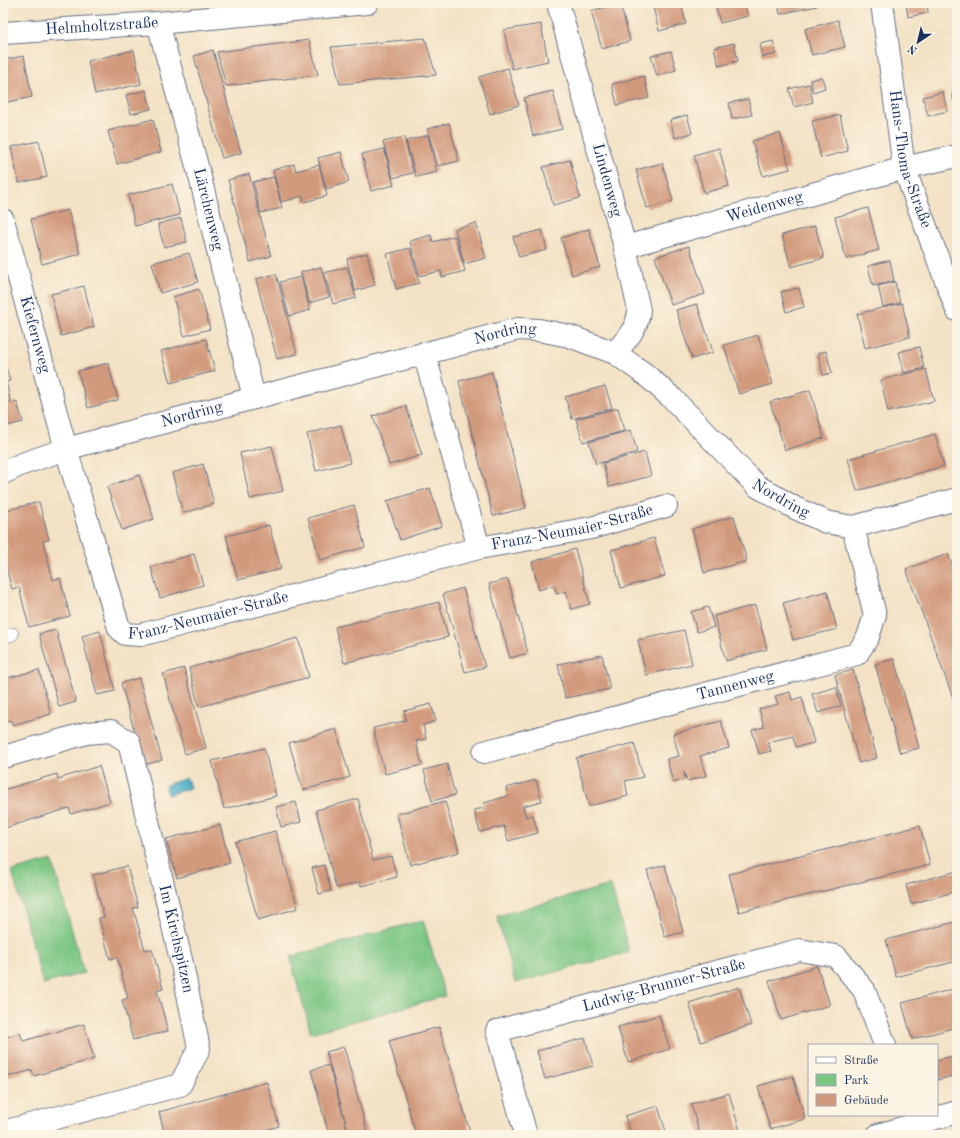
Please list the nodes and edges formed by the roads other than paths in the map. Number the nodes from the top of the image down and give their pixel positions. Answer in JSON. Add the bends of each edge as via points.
{"nodes":[{"id":1,"x":367,"y":3,"type":"edge"},
{"id":2,"x":558,"y":3,"type":"edge"},
{"id":3,"x":882,"y":3,"type":"edge"},
{"id":4,"x":158,"y":23,"type":"junction"},
{"id":5,"x":3,"y":33,"type":"edge"},
{"id":6,"x":957,"y":156,"type":"edge"},
{"id":7,"x":904,"y":168,"type":"junction"},
{"id":8,"x":4,"y":227,"type":"edge"},
{"id":9,"x":625,"y":247,"type":"junction"},
{"id":10,"x":957,"y":310,"type":"edge"},
{"id":11,"x":424,"y":353,"type":"junction"},
{"id":12,"x":615,"y":353,"type":"junction"},
{"id":13,"x":254,"y":398,"type":"junction"},
{"id":14,"x":66,"y":450,"type":"junction"},
{"id":15,"x":3,"y":473,"type":"edge"},
{"id":16,"x":957,"y":499,"type":"edge"},
{"id":17,"x":666,"y":506,"type":"dead end"},
{"id":18,"x":853,"y":527,"type":"junction"},
{"id":19,"x":479,"y":548,"type":"junction"},
{"id":20,"x":484,"y":752,"type":"dead end"},
{"id":21,"x":3,"y":757,"type":"edge"},
{"id":22,"x":885,"y":1044,"type":"edge"},
{"id":23,"x":957,"y":1112,"type":"edge"},
{"id":24,"x":914,"y":1125,"type":"edge"},
{"id":25,"x":3,"y":1132,"type":"edge"},
{"id":26,"x":526,"y":1135,"type":"edge"},
{"id":27,"x":878,"y":1135,"type":"edge"}],
"edges":[{"from":1,"to":4,"type":"street","name":"Helmholtzstraße"},
{"from":2,"to":9,"type":"street","name":"Lindenweg"},
{"from":3,"to":7,"type":"street","name":"Hans-Thoma-Straße"},
{"from":4,"to":5,"type":"street","name":"Helmholtzstraße"},
{"from":4,"to":13,"type":"street","name":"Lärchenweg","via":[[200,178]]},
{"from":6,"to":7,"type":"street","name":"Weidenweg"},
{"from":7,"to":9,"type":"street","name":"Weidenweg"},
{"from":7,"to":10,"type":"street","name":"Hans-Thoma-Straße"},
{"from":8,"to":14,"type":"street","name":"Kiefernweg"},
{"from":9,"to":12,"type":"street","name":"Lindenweg","via":[[639,319]]},
{"from":11,"to":12,"type":"street","name":"Nordring","via":[[518,329],[569,336]]},
{"from":11,"to":13,"type":"street","name":"Nordring"},
{"from":11,"to":19,"type":"street","name":"Franz-Neumaier-Straße"},
{"from":12,"to":18,"type":"street","name":"Nordring","via":[[646,375],[673,399],[757,486],[826,522]]},
{"from":13,"to":14,"type":"street","name":"Nordring"},
{"from":14,"to":15,"type":"street","name":"Nordring"},
{"from":14,"to":19,"type":"street","name":"Franz-Neumaier-Straße","via":[[119,628],[125,634],[140,635]]},
{"from":16,"to":18,"type":"street","name":"Nordring"},
{"from":17,"to":19,"type":"street","name":"Franz-Neumaier-Straße","via":[[591,528]]},
{"from":18,"to":20,"type":"street","name":"Tannenweg","via":[[875,615],[868,637],[857,654]]},
{"from":21,"to":25,"type":"street","name":"Im Kirchspitzen","via":[[87,733],[111,731],[129,742],[182,964],[199,1049],[180,1085]]},
{"from":22,"to":26,"type":"street","name":"Ludwig-Brunner-Straße","via":[[864,990],[836,956],[799,950],[497,1032]]},
{"from":23,"to":24,"type":"street"},
{"from":24,"to":27,"type":"street"}]}
